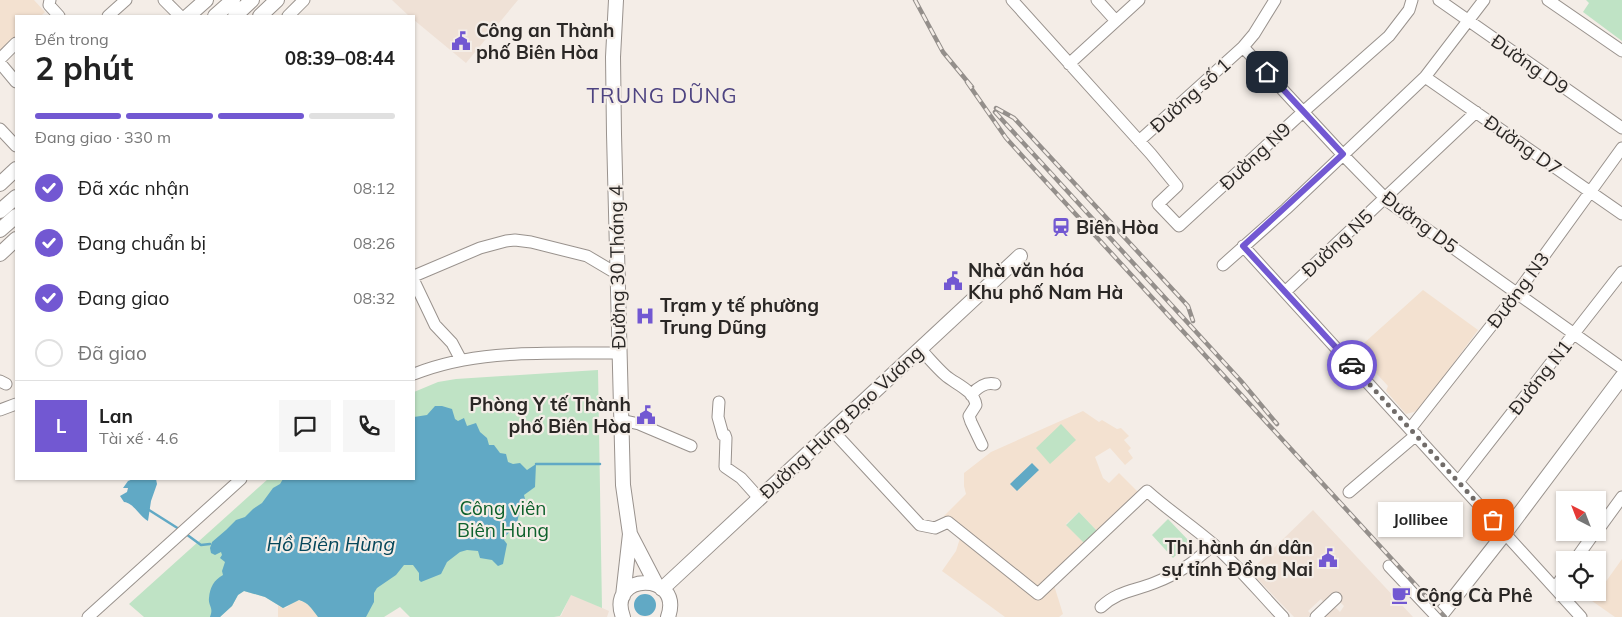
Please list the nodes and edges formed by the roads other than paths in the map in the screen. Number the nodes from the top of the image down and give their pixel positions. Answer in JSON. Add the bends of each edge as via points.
{"nodes":[{"id":1,"x":126,"y":0,"type":"edge"},
{"id":2,"x":164,"y":0,"type":"edge"},
{"id":3,"x":206,"y":0,"type":"edge"},
{"id":4,"x":233,"y":0,"type":"edge"},
{"id":5,"x":252,"y":0,"type":"edge"},
{"id":6,"x":277,"y":0,"type":"edge"},
{"id":7,"x":304,"y":0,"type":"edge"},
{"id":8,"x":616,"y":0,"type":"edge"},
{"id":9,"x":1012,"y":0,"type":"edge"},
{"id":10,"x":1097,"y":0,"type":"edge"},
{"id":11,"x":1139,"y":0,"type":"edge"},
{"id":12,"x":1275,"y":0,"type":"edge"},
{"id":13,"x":1412,"y":0,"type":"edge"},
{"id":14,"x":1439,"y":0,"type":"edge"},
{"id":15,"x":1484,"y":0,"type":"edge"},
{"id":16,"x":1548,"y":0,"type":"edge"},
{"id":17,"x":109,"y":15,"type":"edge"},
{"id":18,"x":179,"y":15,"type":"edge"},
{"id":19,"x":189,"y":15,"type":"edge"},
{"id":20,"x":216,"y":15,"type":"edge"},
{"id":21,"x":235,"y":15,"type":"edge"},
{"id":22,"x":261,"y":15,"type":"edge"},
{"id":23,"x":289,"y":15,"type":"edge"},
{"id":24,"x":1116,"y":21,"type":"junction"},
{"id":25,"x":1468,"y":21,"type":"junction"},
{"id":26,"x":15,"y":44,"type":"edge"},
{"id":27,"x":1243,"y":46,"type":"junction"},
{"id":28,"x":1622,"y":51,"type":"edge"},
{"id":29,"x":0,"y":59,"type":"edge"},
{"id":30,"x":0,"y":62,"type":"edge"},
{"id":31,"x":1070,"y":64,"type":"junction"},
{"id":32,"x":1425,"y":77,"type":"junction"},
{"id":33,"x":15,"y":81,"type":"edge"},
{"id":34,"x":1303,"y":112,"type":"junction"},
{"id":35,"x":1476,"y":112,"type":"junction"},
{"id":36,"x":0,"y":128,"type":"edge"},
{"id":37,"x":1622,"y":128,"type":"edge"},
{"id":38,"x":1139,"y":141,"type":"junction"},
{"id":39,"x":15,"y":145,"type":"edge"},
{"id":40,"x":1622,"y":148,"type":"edge"},
{"id":41,"x":1343,"y":154,"type":"junction"},
{"id":42,"x":15,"y":170,"type":"edge"},
{"id":43,"x":0,"y":184,"type":"edge"},
{"id":44,"x":1591,"y":192,"type":"junction"},
{"id":45,"x":15,"y":198,"type":"edge"},
{"id":46,"x":1385,"y":198,"type":"junction"},
{"id":47,"x":0,"y":211,"type":"edge"},
{"id":48,"x":1622,"y":214,"type":"edge"},
{"id":49,"x":15,"y":217,"type":"edge"},
{"id":50,"x":0,"y":230,"type":"edge"},
{"id":51,"x":15,"y":239,"type":"edge"},
{"id":52,"x":1243,"y":246,"type":"junction"},
{"id":53,"x":0,"y":254,"type":"edge"},
{"id":54,"x":1020,"y":256,"type":"dead end"},
{"id":55,"x":1223,"y":265,"type":"dead end"},
{"id":56,"x":1622,"y":272,"type":"edge"},
{"id":57,"x":618,"y":275,"type":"junction"},
{"id":58,"x":415,"y":276,"type":"edge"},
{"id":59,"x":415,"y":283,"type":"edge"},
{"id":60,"x":1285,"y":292,"type":"junction"},
{"id":61,"x":1517,"y":293,"type":"junction"},
{"id":62,"x":1574,"y":334,"type":"junction"},
{"id":63,"x":920,"y":349,"type":"junction"},
{"id":64,"x":619,"y":353,"type":"junction"},
{"id":65,"x":462,"y":360,"type":"junction"},
{"id":66,"x":1622,"y":368,"type":"edge"},
{"id":67,"x":415,"y":374,"type":"edge"},
{"id":68,"x":1622,"y":376,"type":"edge"},
{"id":69,"x":995,"y":384,"type":"dead end"},
{"id":70,"x":971,"y":394,"type":"junction"},
{"id":71,"x":719,"y":402,"type":"dead end"},
{"id":72,"x":15,"y":404,"type":"edge"},
{"id":73,"x":0,"y":410,"type":"edge"},
{"id":74,"x":621,"y":420,"type":"junction"},
{"id":75,"x":832,"y":430,"type":"junction"},
{"id":76,"x":1413,"y":432,"type":"junction"},
{"id":77,"x":982,"y":445,"type":"dead end"},
{"id":78,"x":691,"y":446,"type":"dead end"},
{"id":79,"x":240,"y":480,"type":"edge"},
{"id":80,"x":1458,"y":482,"type":"junction"},
{"id":81,"x":1349,"y":492,"type":"dead end"},
{"id":82,"x":1622,"y":496,"type":"edge"},
{"id":83,"x":759,"y":498,"type":"junction"},
{"id":84,"x":1606,"y":518,"type":"edge"},
{"id":85,"x":1505,"y":533,"type":"junction"},
{"id":86,"x":630,"y":534,"type":"junction"},
{"id":87,"x":1213,"y":545,"type":"junction"},
{"id":88,"x":1389,"y":566,"type":"dead end"},
{"id":89,"x":1556,"y":585,"type":"edge"},
{"id":90,"x":659,"y":587,"type":"junction"},
{"id":91,"x":1554,"y":588,"type":"junction"},
{"id":92,"x":623,"y":596,"type":"junction"},
{"id":93,"x":1336,"y":598,"type":"dead end"},
{"id":94,"x":1101,"y":607,"type":"dead end"},
{"id":95,"x":88,"y":617,"type":"edge"},
{"id":96,"x":623,"y":617,"type":"edge"},
{"id":97,"x":668,"y":617,"type":"edge"},
{"id":98,"x":1283,"y":617,"type":"edge"},
{"id":99,"x":1316,"y":617,"type":"edge"},
{"id":100,"x":1438,"y":617,"type":"edge"},
{"id":101,"x":1581,"y":617,"type":"edge"}],
"edges":[{"from":1,"to":17,"type":"street"},
{"from":2,"to":18,"type":"street"},
{"from":3,"to":19,"type":"main road"},
{"from":4,"to":20,"type":"main road"},
{"from":5,"to":21,"type":"main road"},
{"from":6,"to":22,"type":"main road"},
{"from":7,"to":23,"type":"street"},
{"from":8,"to":57,"type":"main road","name":"Đường 30 Tháng 4","via":[[614,116]]},
{"from":9,"to":31,"type":"street"},
{"from":10,"to":24,"type":"street"},
{"from":11,"to":24,"type":"street"},
{"from":12,"to":27,"type":"street","name":"Đường số 1"},
{"from":13,"to":34,"type":"street","name":"Đường N9","via":[[1409,10],[1390,36]]},
{"from":14,"to":25,"type":"street","name":"Đường D9"},
{"from":15,"to":25,"type":"street"},
{"from":16,"to":28,"type":"street"},
{"from":24,"to":31,"type":"street"},
{"from":25,"to":32,"type":"street"},
{"from":25,"to":37,"type":"street","name":"Đường D9"},
{"from":26,"to":29,"type":"street"},
{"from":27,"to":34,"type":"street","name":"Đường D5"},
{"from":27,"to":38,"type":"street","name":"Đường số 1"},
{"from":30,"to":33,"type":"street"},
{"from":31,"to":38,"type":"street"},
{"from":32,"to":35,"type":"street","name":"Đường D7"},
{"from":32,"to":41,"type":"street"},
{"from":34,"to":38,"type":"street","name":"Đường N9","via":[[1179,226],[1158,204],[1178,186]]},
{"from":34,"to":41,"type":"street","name":"Đường D5"},
{"from":35,"to":44,"type":"street","name":"Đường D7"},
{"from":35,"to":46,"type":"street","name":"Đường N5"},
{"from":36,"to":39,"type":"street"},
{"from":40,"to":44,"type":"street","name":"Đường N3"},
{"from":41,"to":46,"type":"street","name":"Đường D5"},
{"from":41,"to":52,"type":"street"},
{"from":42,"to":43,"type":"main road"},
{"from":44,"to":48,"type":"street","name":"Đường D7"},
{"from":44,"to":61,"type":"street","name":"Đường N3"},
{"from":45,"to":47,"type":"main road"},
{"from":46,"to":60,"type":"street","name":"Đường N5"},
{"from":46,"to":61,"type":"street","name":"Đường D5"},
{"from":49,"to":50,"type":"main road"},
{"from":51,"to":53,"type":"main road"},
{"from":52,"to":55,"type":"street"},
{"from":52,"to":60,"type":"street"},
{"from":54,"to":63,"type":"main road","name":"Đường Hưng Đạo Vương"},
{"from":56,"to":62,"type":"street","name":"Đường N1"},
{"from":57,"to":58,"type":"street","via":[[587,256],[506,240]]},
{"from":57,"to":64,"type":"main road","name":"Đường 30 Tháng 4"},
{"from":59,"to":65,"type":"street","via":[[435,325]]},
{"from":60,"to":76,"type":"street"},
{"from":61,"to":62,"type":"street","name":"Đường D5"},
{"from":61,"to":76,"type":"street","name":"Đường N3"},
{"from":62,"to":66,"type":"street","name":"Đường D5"},
{"from":62,"to":80,"type":"street","name":"Đường N1"},
{"from":63,"to":70,"type":"street","via":[[946,376]]},
{"from":63,"to":75,"type":"main road","name":"Đường Hưng Đạo Vương"},
{"from":64,"to":65,"type":"street","via":[[510,354]]},
{"from":64,"to":74,"type":"main road","name":"Đường 30 Tháng 4"},
{"from":65,"to":67,"type":"street"},
{"from":68,"to":85,"type":"main road"},
{"from":69,"to":70,"type":"street","via":[[980,386]]},
{"from":70,"to":77,"type":"street","via":[[977,402],[969,416]]},
{"from":71,"to":83,"type":"street","via":[[718,417],[726,438],[725,467],[741,478]]},
{"from":72,"to":73,"type":"street"},
{"from":74,"to":78,"type":"street","via":[[639,424]]},
{"from":74,"to":86,"type":"main road","name":"Đường 30 Tháng 4","via":[[623,485]]},
{"from":75,"to":83,"type":"main road","name":"Đường Hưng Đạo Vương"},
{"from":75,"to":87,"type":"street","via":[[916,523],[931,528],[948,522],[1038,594],[1147,491]]},
{"from":76,"to":80,"type":"street"},
{"from":76,"to":81,"type":"street","name":"Đường N3"},
{"from":79,"to":95,"type":"street"},
{"from":80,"to":85,"type":"street"},
{"from":82,"to":84,"type":"street"},
{"from":83,"to":90,"type":"main road","name":"Đường Hưng Đạo Vương"},
{"from":85,"to":91,"type":"street"},
{"from":85,"to":100,"type":"main road"},
{"from":86,"to":90,"type":"main road","name":"Đường 30 Tháng 4"},
{"from":86,"to":92,"type":"main road","name":"Đường 30 Tháng 4"},
{"from":87,"to":94,"type":"street","via":[[1189,566],[1154,584],[1112,597]]},
{"from":87,"to":98,"type":"street"},
{"from":88,"to":100,"type":"street"},
{"from":89,"to":91,"type":"street"},
{"from":90,"to":92,"type":"main road","via":[[644,582],[630,587]]},
{"from":90,"to":97,"type":"main road","name":"Đường 30 Tháng 4","via":[[670,604]]},
{"from":91,"to":101,"type":"street"},
{"from":92,"to":96,"type":"main road","name":"Đường 30 Tháng 4","via":[[620,606]]},
{"from":93,"to":99,"type":"street"}]}
